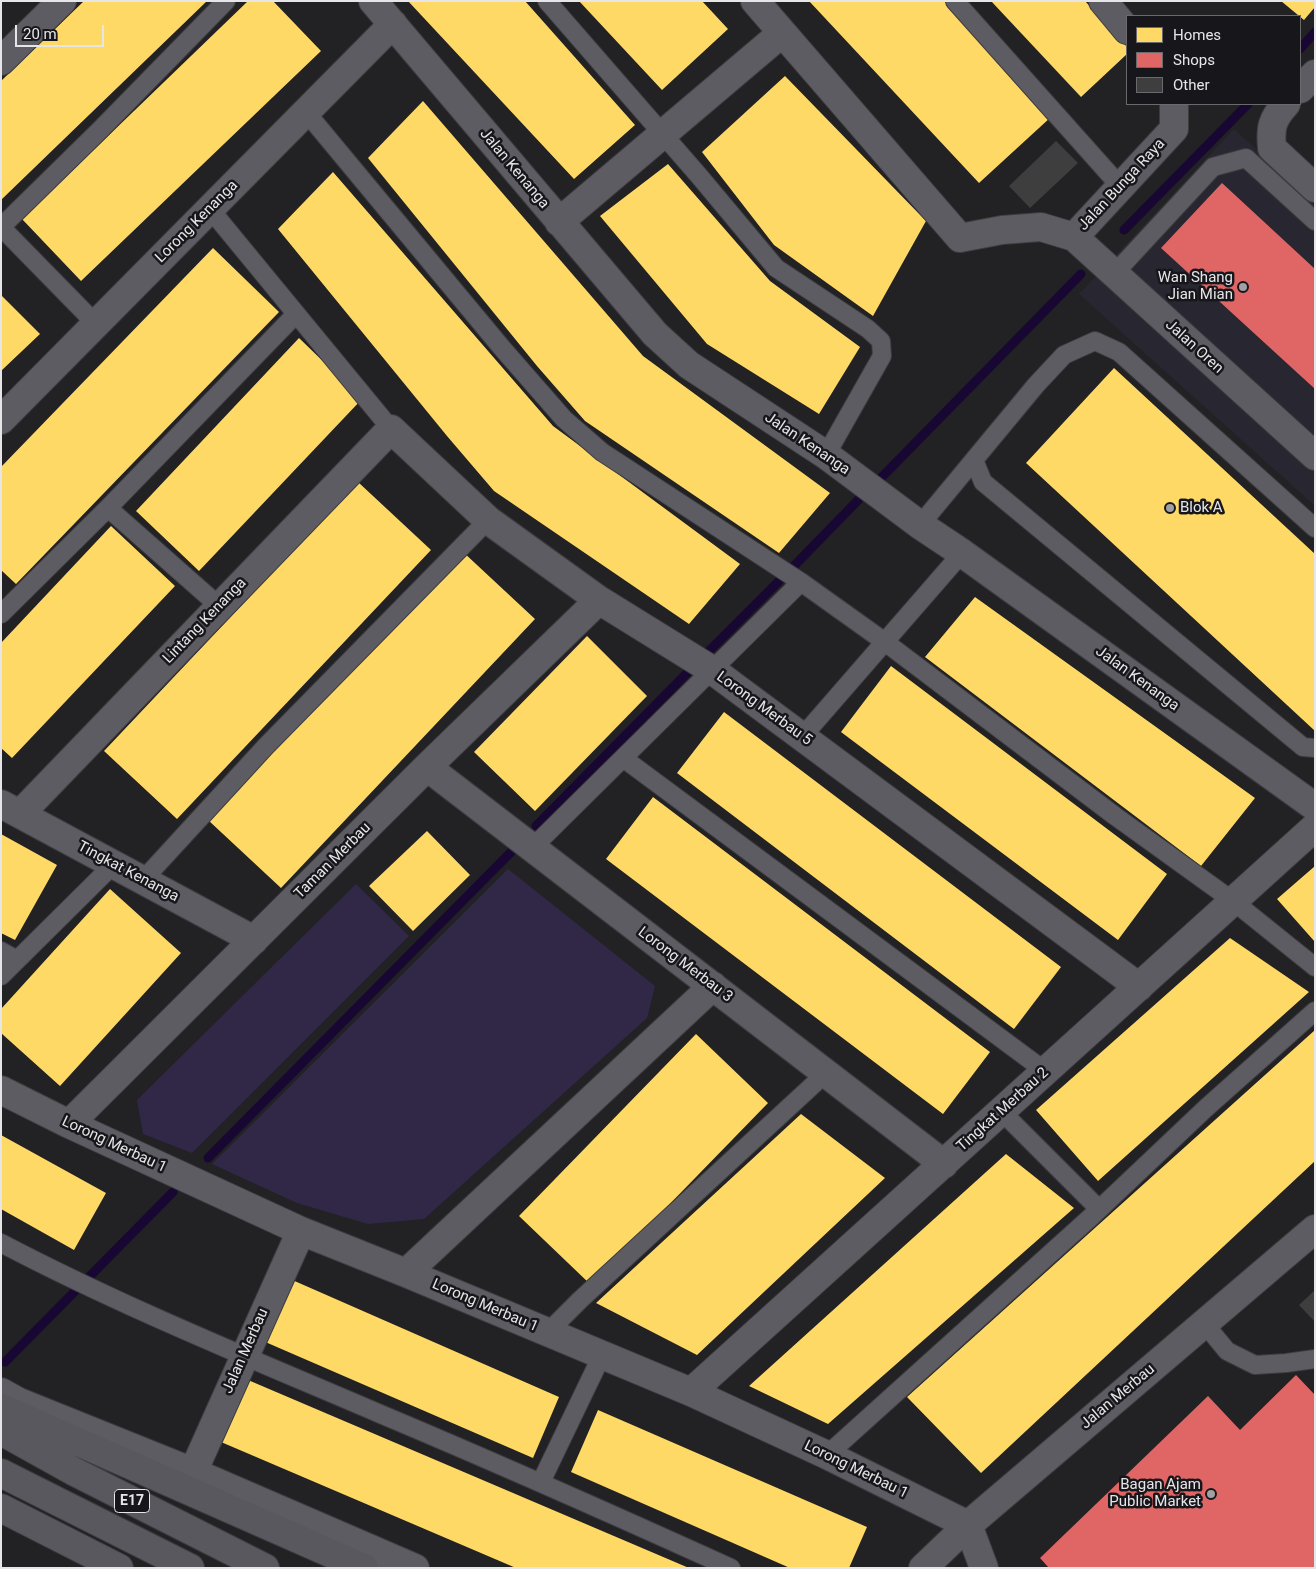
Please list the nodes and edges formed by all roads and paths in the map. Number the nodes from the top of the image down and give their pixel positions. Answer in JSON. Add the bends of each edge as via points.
{"nodes":[{"id":1,"x":62,"y":1,"type":"edge"},
{"id":2,"x":226,"y":1,"type":"edge"},
{"id":3,"x":373,"y":1,"type":"edge"},
{"id":4,"x":547,"y":1,"type":"edge"},
{"id":5,"x":755,"y":1,"type":"edge"},
{"id":6,"x":955,"y":1,"type":"edge"},
{"id":7,"x":393,"y":24,"type":"junction"},
{"id":8,"x":782,"y":33,"type":"junction"},
{"id":9,"x":1,"y":61,"type":"edge"},
{"id":10,"x":1315,"y":74,"type":"edge"},
{"id":11,"x":1301,"y":88,"type":"edge"},
{"id":12,"x":1174,"y":105,"type":"edge"},
{"id":13,"x":1285,"y":105,"type":"edge"},
{"id":14,"x":306,"y":112,"type":"junction"},
{"id":15,"x":662,"y":135,"type":"junction"},
{"id":16,"x":1120,"y":186,"type":"junction"},
{"id":17,"x":1315,"y":188,"type":"edge"},
{"id":18,"x":210,"y":209,"type":"junction"},
{"id":19,"x":1315,"y":221,"type":"edge"},
{"id":20,"x":560,"y":222,"type":"junction"},
{"id":21,"x":1,"y":227,"type":"edge"},
{"id":22,"x":1074,"y":237,"type":"junction"},
{"id":23,"x":1114,"y":274,"type":"junction"},
{"id":24,"x":296,"y":314,"type":"junction"},
{"id":25,"x":96,"y":324,"type":"junction"},
{"id":26,"x":1,"y":420,"type":"edge"},
{"id":27,"x":392,"y":429,"type":"junction"},
{"id":28,"x":826,"y":454,"type":"junction"},
{"id":29,"x":1315,"y":456,"type":"edge"},
{"id":30,"x":974,"y":460,"type":"junction"},
{"id":31,"x":108,"y":508,"type":"junction"},
{"id":32,"x":488,"y":520,"type":"junction"},
{"id":33,"x":920,"y":525,"type":"junction"},
{"id":34,"x":1315,"y":528,"type":"edge"},
{"id":35,"x":962,"y":553,"type":"junction"},
{"id":36,"x":801,"y":582,"type":"junction"},
{"id":37,"x":599,"y":600,"type":"junction"},
{"id":38,"x":219,"y":606,"type":"junction"},
{"id":39,"x":4,"y":608,"type":"edge"},
{"id":40,"x":885,"y":642,"type":"junction"},
{"id":41,"x":712,"y":670,"type":"junction"},
{"id":42,"x":802,"y":737,"type":"junction"},
{"id":43,"x":1315,"y":748,"type":"edge"},
{"id":44,"x":623,"y":758,"type":"junction"},
{"id":45,"x":427,"y":767,"type":"junction"},
{"id":46,"x":1315,"y":807,"type":"edge"},
{"id":47,"x":10,"y":809,"type":"edge"},
{"id":48,"x":1315,"y":827,"type":"edge"},
{"id":49,"x":532,"y":848,"type":"junction"},
{"id":50,"x":114,"y":864,"type":"junction"},
{"id":51,"x":143,"y":880,"type":"junction"},
{"id":52,"x":1233,"y":901,"type":"junction"},
{"id":53,"x":254,"y":940,"type":"junction"},
{"id":54,"x":1,"y":951,"type":"edge"},
{"id":55,"x":17,"y":960,"type":"junction"},
{"id":56,"x":1315,"y":967,"type":"edge"},
{"id":57,"x":1,"y":976,"type":"edge"},
{"id":58,"x":713,"y":986,"type":"junction"},
{"id":59,"x":1139,"y":987,"type":"junction"},
{"id":60,"x":1315,"y":1011,"type":"edge"},
{"id":61,"x":1045,"y":1071,"type":"junction"},
{"id":62,"x":826,"y":1073,"type":"junction"},
{"id":63,"x":1,"y":1090,"type":"edge"},
{"id":64,"x":1001,"y":1111,"type":"junction"},
{"id":65,"x":69,"y":1124,"type":"junction"},
{"id":66,"x":944,"y":1164,"type":"junction"},
{"id":67,"x":1099,"y":1209,"type":"junction"},
{"id":68,"x":1315,"y":1229,"type":"edge"},
{"id":69,"x":301,"y":1231,"type":"junction"},
{"id":70,"x":1,"y":1243,"type":"edge"},
{"id":71,"x":406,"y":1273,"type":"junction"},
{"id":72,"x":1207,"y":1321,"type":"junction"},
{"id":73,"x":548,"y":1332,"type":"junction"},
{"id":74,"x":602,"y":1355,"type":"junction"},
{"id":75,"x":244,"y":1356,"type":"junction"},
{"id":76,"x":1315,"y":1359,"type":"edge"},
{"id":77,"x":1,"y":1392,"type":"edge"},
{"id":78,"x":691,"y":1392,"type":"junction"},
{"id":79,"x":1,"y":1408,"type":"edge"},
{"id":80,"x":1,"y":1431,"type":"edge"},
{"id":81,"x":828,"y":1455,"type":"junction"},
{"id":82,"x":193,"y":1472,"type":"junction"},
{"id":83,"x":1,"y":1474,"type":"edge"},
{"id":84,"x":541,"y":1482,"type":"junction"},
{"id":85,"x":1,"y":1508,"type":"edge"},
{"id":86,"x":968,"y":1525,"type":"junction"},
{"id":87,"x":119,"y":1568,"type":"edge"},
{"id":88,"x":190,"y":1568,"type":"edge"},
{"id":89,"x":265,"y":1568,"type":"edge"},
{"id":90,"x":364,"y":1568,"type":"edge"},
{"id":91,"x":415,"y":1568,"type":"edge"},
{"id":92,"x":732,"y":1568,"type":"edge"},
{"id":93,"x":923,"y":1568,"type":"edge"},
{"id":94,"x":984,"y":1568,"type":"edge"}],
"edges":[{"from":1,"to":9,"type":"street"},
{"from":2,"to":21,"type":"lane"},
{"from":3,"to":7,"type":"street","name":"Jalan Kenanga"},
{"from":4,"to":15,"type":"lane"},
{"from":5,"to":8,"type":"street"},
{"from":6,"to":16,"type":"lane"},
{"from":7,"to":14,"type":"street","name":"Lorong Kenanga"},
{"from":7,"to":20,"type":"street","name":"Jalan Kenanga"},
{"from":8,"to":15,"type":"street"},
{"from":8,"to":22,"type":"street","via":[[960,238],[1041,227]]},
{"from":10,"to":11,"type":"street"},
{"from":12,"to":16,"type":"street","name":"Jalan Bunga Raya","via":[[1174,129]]},
{"from":13,"to":17,"type":"street","via":[[1278,112],[1270,131],[1272,148]]},
{"from":14,"to":18,"type":"street","name":"Lorong Kenanga"},
{"from":14,"to":36,"type":"lane","via":[[564,419],[602,452]]},
{"from":15,"to":20,"type":"street"},
{"from":15,"to":28,"type":"lane","via":[[776,268],[881,341],[882,356]]},
{"from":16,"to":22,"type":"street","name":"Jalan Bunga Raya"},
{"from":18,"to":24,"type":"lane"},
{"from":18,"to":25,"type":"street","name":"Lorong Kenanga"},
{"from":19,"to":23,"type":"lane","via":[[1246,158],[1213,167]]},
{"from":20,"to":28,"type":"street","name":"Jalan Kenanga","via":[[655,334],[689,365]]},
{"from":21,"to":25,"type":"lane"},
{"from":22,"to":23,"type":"street","name":"Jalan Oren"},
{"from":23,"to":29,"type":"street","name":"Jalan Oren"},
{"from":24,"to":27,"type":"lane"},
{"from":24,"to":31,"type":"lane"},
{"from":25,"to":26,"type":"street","name":"Lorong Kenanga"},
{"from":27,"to":32,"type":"street","name":"Lorong Merbau 5"},
{"from":27,"to":38,"type":"street","name":"Lintang Kenanga"},
{"from":28,"to":33,"type":"street","name":"Jalan Kenanga"},
{"from":30,"to":33,"type":"lane"},
{"from":30,"to":34,"type":"lane","via":[[1064,354],[1095,341],[1118,352]]},
{"from":30,"to":43,"type":"lane","via":[[983,482],[1303,747]]},
{"from":31,"to":38,"type":"lane"},
{"from":31,"to":39,"type":"lane"},
{"from":32,"to":37,"type":"street","name":"Lorong Merbau 5"},
{"from":32,"to":51,"type":"lane","via":[[266,746]]},
{"from":33,"to":35,"type":"street","name":"Jalan Kenanga"},
{"from":35,"to":40,"type":"lane"},
{"from":35,"to":46,"type":"street","name":"Jalan Kenanga"},
{"from":36,"to":40,"type":"lane"},
{"from":36,"to":41,"type":"lane"},
{"from":37,"to":41,"type":"street","name":"Lorong Merbau 5"},
{"from":37,"to":45,"type":"street","name":"Taman Merbau"},
{"from":38,"to":47,"type":"street","name":"Lintang Kenanga"},
{"from":40,"to":42,"type":"lane"},
{"from":40,"to":52,"type":"lane"},
{"from":41,"to":42,"type":"street","name":"Lorong Merbau 5"},
{"from":41,"to":44,"type":"lane"},
{"from":42,"to":59,"type":"street","name":"Lorong Merbau 5"},
{"from":44,"to":49,"type":"lane"},
{"from":44,"to":61,"type":"lane"},
{"from":45,"to":49,"type":"street","name":"Lorong Merbau 3"},
{"from":45,"to":53,"type":"street","name":"Taman Merbau"},
{"from":47,"to":50,"type":"street","name":"Tingkat Kenanga"},
{"from":48,"to":52,"type":"street","name":"Tingkat Merbau 2"},
{"from":49,"to":58,"type":"street","name":"Lorong Merbau 3"},
{"from":50,"to":51,"type":"street","name":"Tingkat Kenanga"},
{"from":50,"to":55,"type":"lane"},
{"from":51,"to":53,"type":"street","name":"Tingkat Kenanga"},
{"from":52,"to":56,"type":"lane"},
{"from":52,"to":59,"type":"street","name":"Tingkat Merbau 2"},
{"from":53,"to":65,"type":"street","name":"Taman Merbau"},
{"from":54,"to":55,"type":"lane"},
{"from":55,"to":57,"type":"lane"},
{"from":58,"to":62,"type":"street","name":"Lorong Merbau 3"},
{"from":58,"to":71,"type":"street"},
{"from":59,"to":61,"type":"street","name":"Tingkat Merbau 2"},
{"from":60,"to":67,"type":"lane"},
{"from":61,"to":64,"type":"street","name":"Tingkat Merbau 2"},
{"from":62,"to":66,"type":"street","name":"Lorong Merbau 3"},
{"from":62,"to":73,"type":"lane"},
{"from":63,"to":65,"type":"street","name":"Lorong Merbau 1"},
{"from":64,"to":66,"type":"street","name":"Tingkat Merbau 2"},
{"from":64,"to":67,"type":"lane"},
{"from":65,"to":69,"type":"street","name":"Lorong Merbau 1"},
{"from":66,"to":78,"type":"street","name":"Tingkat Merbau 2"},
{"from":67,"to":81,"type":"lane"},
{"from":68,"to":72,"type":"street","name":"Jalan Merbau"},
{"from":69,"to":71,"type":"street","name":"Lorong Merbau 1"},
{"from":69,"to":75,"type":"street","name":"Jalan Merbau"},
{"from":70,"to":75,"type":"lane","via":[[52,1270]]},
{"from":71,"to":73,"type":"street","name":"Lorong Merbau 1"},
{"from":72,"to":76,"type":"lane","via":[[1213,1334],[1228,1351],[1255,1364]]},
{"from":72,"to":86,"type":"street","name":"Jalan Merbau"},
{"from":73,"to":74,"type":"street","name":"Lorong Merbau 1"},
{"from":74,"to":78,"type":"street","name":"Lorong Merbau 1"},
{"from":74,"to":84,"type":"lane"},
{"from":75,"to":82,"type":"street","name":"Jalan Merbau"},
{"from":75,"to":84,"type":"lane"},
{"from":77,"to":82,"type":"street"},
{"from":78,"to":81,"type":"street","name":"Lorong Merbau 1"},
{"from":79,"to":90,"type":"highway"},
{"from":80,"to":89,"type":"highway","number":"E17"},
{"from":81,"to":86,"type":"street","name":"Lorong Merbau 1"},
{"from":82,"to":91,"type":"street"},
{"from":83,"to":88,"type":"highway","number":"E17"},
{"from":84,"to":92,"type":"lane"},
{"from":85,"to":87,"type":"highway"},
{"from":86,"to":93,"type":"street","name":"Jalan Merbau"},
{"from":86,"to":94,"type":"street"}]}
